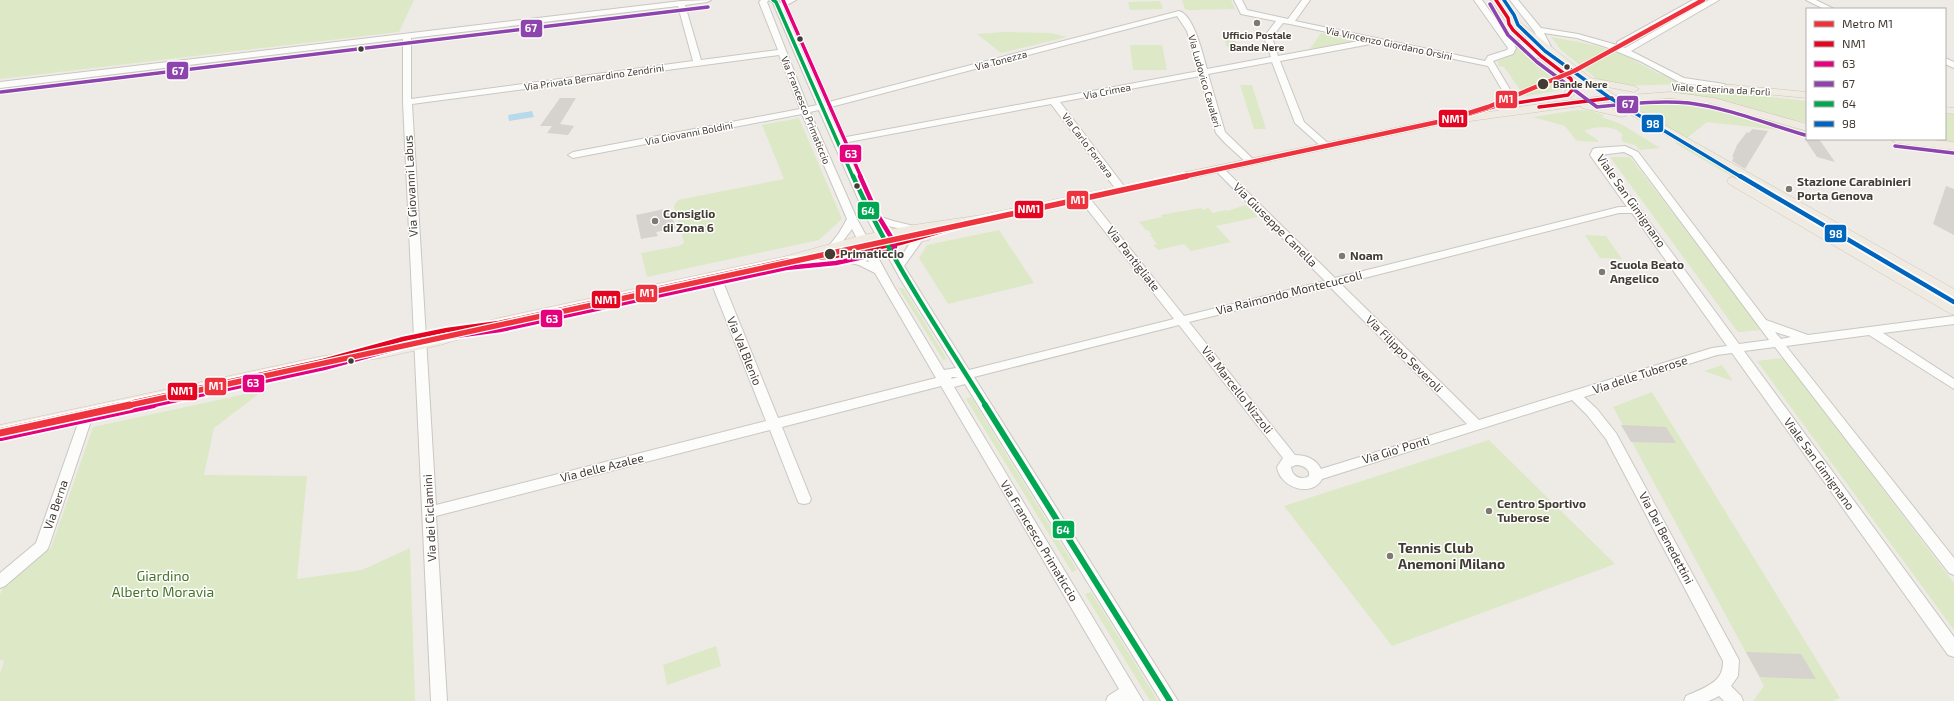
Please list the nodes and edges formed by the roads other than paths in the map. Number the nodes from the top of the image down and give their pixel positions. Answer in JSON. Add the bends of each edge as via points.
{"nodes":[{"id":1,"x":706,"y":0,"type":"edge"},
{"id":2,"x":765,"y":0,"type":"edge"},
{"id":3,"x":773,"y":0,"type":"edge"},
{"id":4,"x":792,"y":0,"type":"edge"},
{"id":5,"x":1238,"y":0,"type":"edge"},
{"id":6,"x":1306,"y":0,"type":"edge"},
{"id":7,"x":1478,"y":0,"type":"edge"},
{"id":8,"x":1496,"y":0,"type":"edge"},
{"id":9,"x":1514,"y":0,"type":"edge"},
{"id":10,"x":1698,"y":0,"type":"edge"},
{"id":11,"x":1714,"y":0,"type":"edge"},
{"id":12,"x":1810,"y":0,"type":"edge"},
{"id":13,"x":681,"y":3,"type":"junction"},
{"id":14,"x":1828,"y":8,"type":"edge"},
{"id":15,"x":780,"y":10,"type":"junction"},
{"id":16,"x":1181,"y":14,"type":"joint"},
{"id":17,"x":1508,"y":18,"type":"junction"},
{"id":18,"x":1286,"y":21,"type":"junction"},
{"id":19,"x":1538,"y":30,"type":"junction"},
{"id":20,"x":789,"y":34,"type":"junction"},
{"id":21,"x":1503,"y":34,"type":"junction"},
{"id":22,"x":776,"y":35,"type":"junction"},
{"id":23,"x":407,"y":36,"type":"junction"},
{"id":24,"x":1377,"y":40,"type":"junction"},
{"id":25,"x":1620,"y":44,"type":"dead end"},
{"id":26,"x":1547,"y":47,"type":"junction"},
{"id":27,"x":1626,"y":51,"type":"junction"},
{"id":28,"x":782,"y":52,"type":"junction"},
{"id":29,"x":1541,"y":56,"type":"junction"},
{"id":30,"x":1275,"y":60,"type":"junction"},
{"id":31,"x":698,"y":63,"type":"junction"},
{"id":32,"x":1489,"y":64,"type":"junction"},
{"id":33,"x":1204,"y":73,"type":"junction"},
{"id":34,"x":808,"y":76,"type":"junction"},
{"id":35,"x":793,"y":77,"type":"junction"},
{"id":36,"x":1584,"y":78,"type":"junction"},
{"id":37,"x":1571,"y":79,"type":"junction"},
{"id":38,"x":4,"y":85,"type":"edge"},
{"id":39,"x":1733,"y":88,"type":"junction"},
{"id":40,"x":1637,"y":92,"type":"junction"},
{"id":41,"x":1590,"y":93,"type":"junction"},
{"id":42,"x":0,"y":95,"type":"edge"},
{"id":43,"x":1806,"y":95,"type":"edge"},
{"id":44,"x":1568,"y":96,"type":"junction"},
{"id":45,"x":1605,"y":97,"type":"junction"},
{"id":46,"x":1054,"y":101,"type":"junction"},
{"id":47,"x":407,"y":102,"type":"junction"},
{"id":48,"x":1514,"y":103,"type":"junction"},
{"id":49,"x":1552,"y":106,"type":"junction"},
{"id":50,"x":822,"y":107,"type":"junction"},
{"id":51,"x":805,"y":111,"type":"junction"},
{"id":52,"x":1622,"y":114,"type":"junction"},
{"id":53,"x":1641,"y":116,"type":"junction"},
{"id":54,"x":1457,"y":118,"type":"junction"},
{"id":55,"x":828,"y":122,"type":"junction"},
{"id":56,"x":812,"y":125,"type":"junction"},
{"id":57,"x":1806,"y":128,"type":"edge"},
{"id":58,"x":1671,"y":136,"type":"junction"},
{"id":59,"x":1904,"y":140,"type":"edge"},
{"id":60,"x":838,"y":141,"type":"junction"},
{"id":61,"x":1326,"y":146,"type":"junction"},
{"id":62,"x":1954,"y":146,"type":"edge"},
{"id":63,"x":573,"y":155,"type":"dead end"},
{"id":64,"x":1250,"y":162,"type":"junction"},
{"id":65,"x":1219,"y":169,"type":"junction"},
{"id":66,"x":1122,"y":190,"type":"junction"},
{"id":67,"x":1084,"y":198,"type":"junction"},
{"id":68,"x":864,"y":200,"type":"junction"},
{"id":69,"x":845,"y":202,"type":"junction"},
{"id":70,"x":1636,"y":210,"type":"junction"},
{"id":71,"x":872,"y":217,"type":"junction"},
{"id":72,"x":852,"y":220,"type":"junction"},
{"id":73,"x":916,"y":234,"type":"junction"},
{"id":74,"x":1853,"y":238,"type":"junction"},
{"id":75,"x":885,"y":240,"type":"junction"},
{"id":76,"x":1837,"y":243,"type":"junction"},
{"id":77,"x":865,"y":244,"type":"junction"},
{"id":78,"x":834,"y":251,"type":"junction"},
{"id":79,"x":899,"y":266,"type":"junction"},
{"id":80,"x":879,"y":270,"type":"junction"},
{"id":81,"x":715,"y":277,"type":"junction"},
{"id":82,"x":1332,"y":282,"type":"junction"},
{"id":83,"x":1954,"y":295,"type":"edge"},
{"id":84,"x":1954,"y":310,"type":"edge"},
{"id":85,"x":1181,"y":320,"type":"junction"},
{"id":86,"x":1954,"y":320,"type":"edge"},
{"id":87,"x":1762,"y":322,"type":"junction"},
{"id":88,"x":1871,"y":331,"type":"junction"},
{"id":89,"x":1807,"y":339,"type":"junction"},
{"id":90,"x":419,"y":340,"type":"junction"},
{"id":91,"x":1779,"y":343,"type":"junction"},
{"id":92,"x":1734,"y":348,"type":"junction"},
{"id":93,"x":966,"y":375,"type":"junction"},
{"id":94,"x":943,"y":381,"type":"junction"},
{"id":95,"x":1954,"y":385,"type":"edge"},
{"id":96,"x":1574,"y":395,"type":"junction"},
{"id":97,"x":88,"y":412,"type":"junction"},
{"id":98,"x":773,"y":424,"type":"junction"},
{"id":99,"x":1476,"y":426,"type":"junction"},
{"id":100,"x":0,"y":431,"type":"edge"},
{"id":101,"x":1292,"y":460,"type":"junction"},
{"id":102,"x":1317,"y":475,"type":"junction"},
{"id":103,"x":804,"y":499,"type":"dead end"},
{"id":104,"x":430,"y":512,"type":"junction"},
{"id":105,"x":1954,"y":569,"type":"edge"},
{"id":106,"x":0,"y":582,"type":"edge"},
{"id":107,"x":1954,"y":650,"type":"edge"},
{"id":108,"x":1721,"y":687,"type":"junction"},
{"id":109,"x":1132,"y":697,"type":"edge"},
{"id":110,"x":439,"y":701,"type":"edge"},
{"id":111,"x":1114,"y":701,"type":"edge"},
{"id":112,"x":1170,"y":701,"type":"edge"},
{"id":113,"x":1692,"y":701,"type":"edge"},
{"id":114,"x":1735,"y":701,"type":"edge"}],
"edges":[{"from":1,"to":13,"type":"street"},
{"from":2,"to":22,"type":"street","name":"Via Francesco Primaticcio","via":[[763,2]]},
{"from":3,"to":15,"type":"street","name":"Via Francesco Primaticcio"},
{"from":4,"to":15,"type":"street","via":[[782,5]]},
{"from":5,"to":18,"type":"street","name":"Via Vincenzo Giordano Orsini","via":[[1244,12]]},
{"from":6,"to":18,"type":"street"},
{"from":7,"to":21,"type":"street"},
{"from":8,"to":17,"type":"main road"},
{"from":9,"to":19,"type":"street"},
{"from":10,"to":25,"type":"street"},
{"from":11,"to":27,"type":"street"},
{"from":12,"to":14,"type":"street"},
{"from":13,"to":23,"type":"street"},
{"from":13,"to":31,"type":"street"},
{"from":15,"to":20,"type":"street","name":"Via Francesco Primaticcio"},
{"from":16,"to":33,"type":"street","name":"Via Ludovico Cavaleri","via":[[1192,32]]},
{"from":16,"to":50,"type":"street","name":"Via Tonezza"},
{"from":17,"to":26,"type":"main road"},
{"from":17,"to":29,"type":"main road","via":[[1513,30]]},
{"from":18,"to":24,"type":"street","name":"Via Vincenzo Giordano Orsini"},
{"from":18,"to":30,"type":"street","via":[[1267,38]]},
{"from":19,"to":26,"type":"street"},
{"from":19,"to":27,"type":"street","via":[[1578,36]]},
{"from":20,"to":22,"type":"street"},
{"from":20,"to":34,"type":"street","name":"Via Francesco Primaticcio"},
{"from":21,"to":29,"type":"street"},
{"from":21,"to":32,"type":"street","via":[[1512,48],[1511,51],[1491,58]]},
{"from":22,"to":28,"type":"street","name":"Via Francesco Primaticcio"},
{"from":23,"to":38,"type":"street"},
{"from":23,"to":47,"type":"street","name":"Via Giovanni Labus"},
{"from":24,"to":30,"type":"street","name":"Via Crimea"},
{"from":24,"to":32,"type":"street","name":"Via Vincenzo Giordano Orsini"},
{"from":26,"to":36,"type":"main road"},
{"from":27,"to":39,"type":"street","via":[[1682,80]]},
{"from":28,"to":31,"type":"street","name":"Via Privata Bernardino Zendrini"},
{"from":28,"to":35,"type":"street","name":"Via Francesco Primaticcio"},
{"from":29,"to":37,"type":"main road"},
{"from":30,"to":33,"type":"street","name":"Via Crimea"},
{"from":30,"to":61,"type":"street","via":[[1300,123]]},
{"from":31,"to":47,"type":"street","name":"Via Privata Bernardino Zendrini"},
{"from":32,"to":48,"type":"street"},
{"from":33,"to":46,"type":"street","name":"Via Crimea"},
{"from":33,"to":64,"type":"street","name":"Via Ludovico Cavaleri","via":[[1219,130]]},
{"from":34,"to":35,"type":"street"},
{"from":34,"to":50,"type":"street","name":"Via Francesco Primaticcio"},
{"from":35,"to":51,"type":"street","name":"Via Francesco Primaticcio"},
{"from":36,"to":40,"type":"main road"},
{"from":36,"to":45,"type":"main road"},
{"from":37,"to":41,"type":"main road"},
{"from":37,"to":44,"type":"main road","via":[[1573,89]]},
{"from":38,"to":42,"type":"street"},
{"from":39,"to":40,"type":"main road","name":"Viale Caterina da Forlì","via":[[1690,87]]},
{"from":39,"to":43,"type":"main road","name":"Viale Caterina da Forlì"},
{"from":40,"to":45,"type":"main road"},
{"from":40,"to":53,"type":"main road","via":[[1632,104]]},
{"from":40,"to":57,"type":"main road","name":"Viale Caterina da Forlì","via":[[1703,98]]},
{"from":41,"to":44,"type":"main road"},
{"from":41,"to":45,"type":"main road"},
{"from":44,"to":48,"type":"main road"},
{"from":45,"to":49,"type":"main road"},
{"from":45,"to":52,"type":"main road"},
{"from":45,"to":53,"type":"main road"},
{"from":46,"to":60,"type":"street","name":"Via Crimea"},
{"from":46,"to":66,"type":"street","name":"Via Carlo Fornara"},
{"from":47,"to":90,"type":"street","name":"Via Giovanni Labus"},
{"from":48,"to":54,"type":"main road"},
{"from":49,"to":52,"type":"main road","via":[[1591,106]]},
{"from":49,"to":54,"type":"main road"},
{"from":50,"to":51,"type":"street","name":"Via Tonezza"},
{"from":50,"to":55,"type":"street","name":"Via Francesco Primaticcio"},
{"from":51,"to":56,"type":"street","name":"Via Francesco Primaticcio"},
{"from":51,"to":63,"type":"street","name":"Via Giovanni Boldini"},
{"from":52,"to":58,"type":"main road","via":[[1652,132]]},
{"from":53,"to":58,"type":"main road"},
{"from":54,"to":61,"type":"main road"},
{"from":55,"to":56,"type":"street","via":[[820,121]]},
{"from":55,"to":60,"type":"street","name":"Via Francesco Primaticcio"},
{"from":56,"to":69,"type":"street","name":"Via Francesco Primaticcio"},
{"from":58,"to":74,"type":"main road"},
{"from":58,"to":76,"type":"main road"},
{"from":59,"to":62,"type":"main road"},
{"from":60,"to":68,"type":"street","name":"Via Francesco Primaticcio"},
{"from":61,"to":64,"type":"main road"},
{"from":64,"to":65,"type":"main road"},
{"from":65,"to":66,"type":"main road"},
{"from":65,"to":82,"type":"street","name":"Via Giuseppe Canella"},
{"from":66,"to":67,"type":"main road"},
{"from":67,"to":73,"type":"main road"},
{"from":67,"to":85,"type":"street","name":"Via Pantigliate"},
{"from":68,"to":69,"type":"street","via":[[857,204]]},
{"from":68,"to":71,"type":"street","name":"Via Francesco Primaticcio"},
{"from":69,"to":72,"type":"street","name":"Via Francesco Primaticcio"},
{"from":70,"to":82,"type":"street","name":"Via Raimondo Montecuccoli","via":[[1619,210]]},
{"from":70,"to":87,"type":"street","name":"Viale San Gimignano","via":[[1596,155],[1596,151],[1625,149],[1633,152]]},
{"from":70,"to":92,"type":"street","name":"Viale San Gimignano"},
{"from":71,"to":73,"type":"street"},
{"from":71,"to":75,"type":"street","name":"Via Francesco Primaticcio"},
{"from":72,"to":77,"type":"street","name":"Via Francesco Primaticcio"},
{"from":72,"to":78,"type":"street"},
{"from":73,"to":75,"type":"main road"},
{"from":73,"to":79,"type":"street"},
{"from":74,"to":76,"type":"main road"},
{"from":74,"to":83,"type":"main road"},
{"from":75,"to":77,"type":"main road"},
{"from":75,"to":79,"type":"street","name":"Via Francesco Primaticcio"},
{"from":76,"to":84,"type":"main road"},
{"from":77,"to":78,"type":"main road"},
{"from":77,"to":80,"type":"street","name":"Via Francesco Primaticcio"},
{"from":78,"to":80,"type":"street"},
{"from":78,"to":81,"type":"main road"},
{"from":79,"to":93,"type":"street","name":"Via Francesco Primaticcio"},
{"from":80,"to":94,"type":"street","name":"Via Francesco Primaticcio"},
{"from":81,"to":90,"type":"main road"},
{"from":81,"to":98,"type":"street","name":"Via Val Blenio"},
{"from":82,"to":85,"type":"street","name":"Via Raimondo Montecuccoli"},
{"from":82,"to":99,"type":"street","name":"Via Filippo Severoli"},
{"from":85,"to":93,"type":"street","name":"Via Raimondo Montecuccoli"},
{"from":85,"to":101,"type":"street","name":"Via Marcello Nizzoli"},
{"from":86,"to":88,"type":"street","name":"Via delle Tuberose"},
{"from":87,"to":89,"type":"street","name":"Via delle Tuberose"},
{"from":87,"to":91,"type":"street","name":"Viale San Gimignano"},
{"from":88,"to":89,"type":"street","name":"Via delle Tuberose"},
{"from":88,"to":95,"type":"street"},
{"from":89,"to":91,"type":"street","name":"Via delle Tuberose"},
{"from":90,"to":97,"type":"main road","via":[[381,353],[323,361]]},
{"from":90,"to":104,"type":"street","name":"Via dei Ciclamini"},
{"from":91,"to":92,"type":"street","name":"Via delle Tuberose"},
{"from":91,"to":105,"type":"street","name":"Viale San Gimignano"},
{"from":92,"to":96,"type":"street","name":"Via delle Tuberose","via":[[1711,352]]},
{"from":92,"to":107,"type":"street","name":"Viale San Gimignano"},
{"from":93,"to":94,"type":"street","via":[[963,381],[958,383]]},
{"from":93,"to":112,"type":"street","name":"Via Francesco Primaticcio"},
{"from":94,"to":98,"type":"street","name":"Via delle Azalee"},
{"from":94,"to":109,"type":"street","name":"Via Francesco Primaticcio"},
{"from":96,"to":99,"type":"street","name":"Via delle Tuberose"},
{"from":96,"to":108,"type":"street","name":"Via Dei Benedettini","via":[[1612,436],[1727,651],[1733,668],[1731,675]]},
{"from":97,"to":100,"type":"main road"},
{"from":97,"to":106,"type":"street","name":"Via Berna","via":[[42,546]]},
{"from":98,"to":103,"type":"street"},
{"from":98,"to":104,"type":"street","name":"Via delle Azalee"},
{"from":99,"to":102,"type":"street","name":"Via Gio' Ponti"},
{"from":101,"to":102,"type":"street","via":[[1308,462],[1315,468]]},
{"from":101,"to":102,"type":"street","name":"Via Gio' Ponti","via":[[1283,468],[1290,480],[1306,484],[1313,481]]},
{"from":104,"to":110,"type":"street","name":"Via dei Ciclamini"},
{"from":108,"to":113,"type":"street","name":"Via Dei Benedettini"},
{"from":108,"to":114,"type":"street"},
{"from":109,"to":111,"type":"street"}]}
